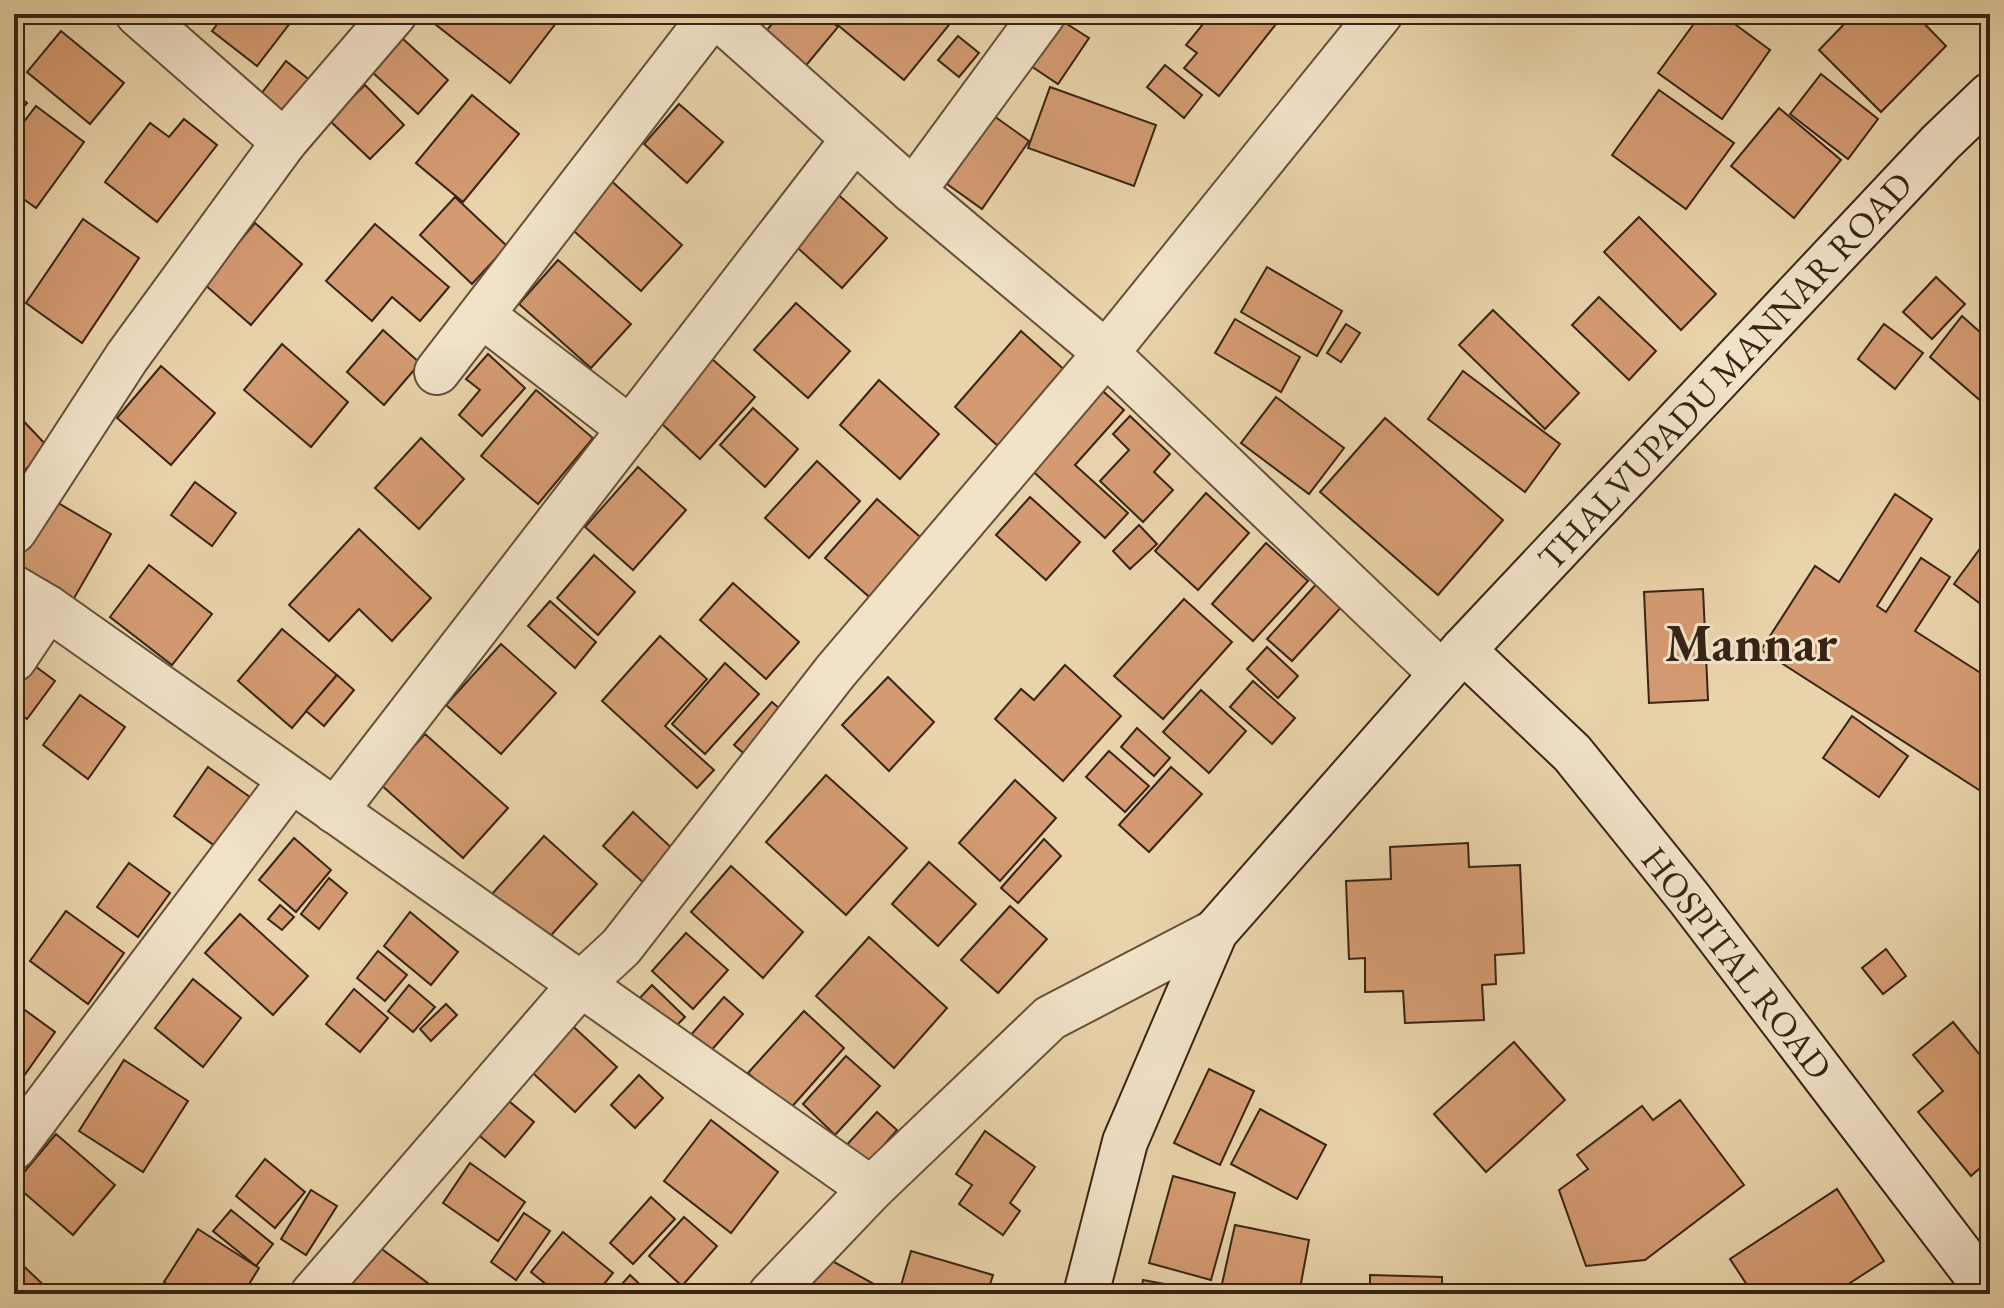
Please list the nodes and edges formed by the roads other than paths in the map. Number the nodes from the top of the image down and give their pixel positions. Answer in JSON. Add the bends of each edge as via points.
{"nodes":[{"id":1,"x":138,"y":14,"type":"edge"},
{"id":2,"x":394,"y":14,"type":"edge"},
{"id":3,"x":714,"y":14,"type":"edge"},
{"id":4,"x":1043,"y":14,"type":"edge"},
{"id":5,"x":1380,"y":14,"type":"edge"},
{"id":6,"x":1990,"y":95,"type":"edge"},
{"id":7,"x":854,"y":139,"type":"junction"},
{"id":8,"x":284,"y":142,"type":"junction"},
{"id":9,"x":913,"y":191,"type":"junction"},
{"id":10,"x":482,"y":315,"type":"junction"},
{"id":11,"x":1106,"y":353,"type":"junction"},
{"id":12,"x":437,"y":372,"type":"dead end"},
{"id":13,"x":630,"y":429,"type":"junction"},
{"id":14,"x":14,"y":531,"type":"edge"},
{"id":15,"x":31,"y":598,"type":"edge"},
{"id":16,"x":14,"y":659,"type":"edge"},
{"id":17,"x":1453,"y":662,"type":"junction"},
{"id":18,"x":291,"y":780,"type":"junction"},
{"id":19,"x":335,"y":811,"type":"junction"},
{"id":20,"x":1215,"y":932,"type":"junction"},
{"id":21,"x":580,"y":985,"type":"junction"},
{"id":22,"x":14,"y":1147,"type":"edge"},
{"id":23,"x":871,"y":1189,"type":"junction"},
{"id":24,"x":1990,"y":1293,"type":"edge"},
{"id":25,"x":313,"y":1294,"type":"edge"},
{"id":26,"x":771,"y":1294,"type":"edge"},
{"id":27,"x":1086,"y":1294,"type":"edge"}],
"edges":[{"from":1,"to":8,"type":"street"},
{"from":2,"to":8,"type":"street"},
{"from":3,"to":7,"type":"street","name":"HOSPITAL ROAD"},
{"from":3,"to":10,"type":"street"},
{"from":4,"to":9,"type":"street"},
{"from":5,"to":11,"type":"street"},
{"from":6,"to":17,"type":"street","name":"THALVUPADU MANNAR ROAD"},
{"from":7,"to":9,"type":"street","name":"HOSPITAL ROAD"},
{"from":7,"to":13,"type":"street"},
{"from":8,"to":14,"type":"street","via":[[127,357]]},
{"from":9,"to":11,"type":"street","name":"HOSPITAL ROAD"},
{"from":10,"to":12,"type":"street"},
{"from":10,"to":13,"type":"street"},
{"from":11,"to":17,"type":"street","name":"HOSPITAL ROAD"},
{"from":11,"to":21,"type":"street","via":[[835,672],[621,947]]},
{"from":13,"to":19,"type":"street"},
{"from":15,"to":16,"type":"street"},
{"from":15,"to":18,"type":"street"},
{"from":17,"to":20,"type":"street","name":"THALVUPADU MANNAR ROAD"},
{"from":17,"to":24,"type":"street","name":"HOSPITAL ROAD","via":[[1572,753]]},
{"from":18,"to":19,"type":"street"},
{"from":18,"to":22,"type":"street"},
{"from":19,"to":21,"type":"street"},
{"from":20,"to":23,"type":"street","via":[[1050,1018]]},
{"from":20,"to":27,"type":"street","via":[[1125,1142]]},
{"from":21,"to":23,"type":"street"},
{"from":21,"to":25,"type":"street"},
{"from":23,"to":26,"type":"street"}]}
